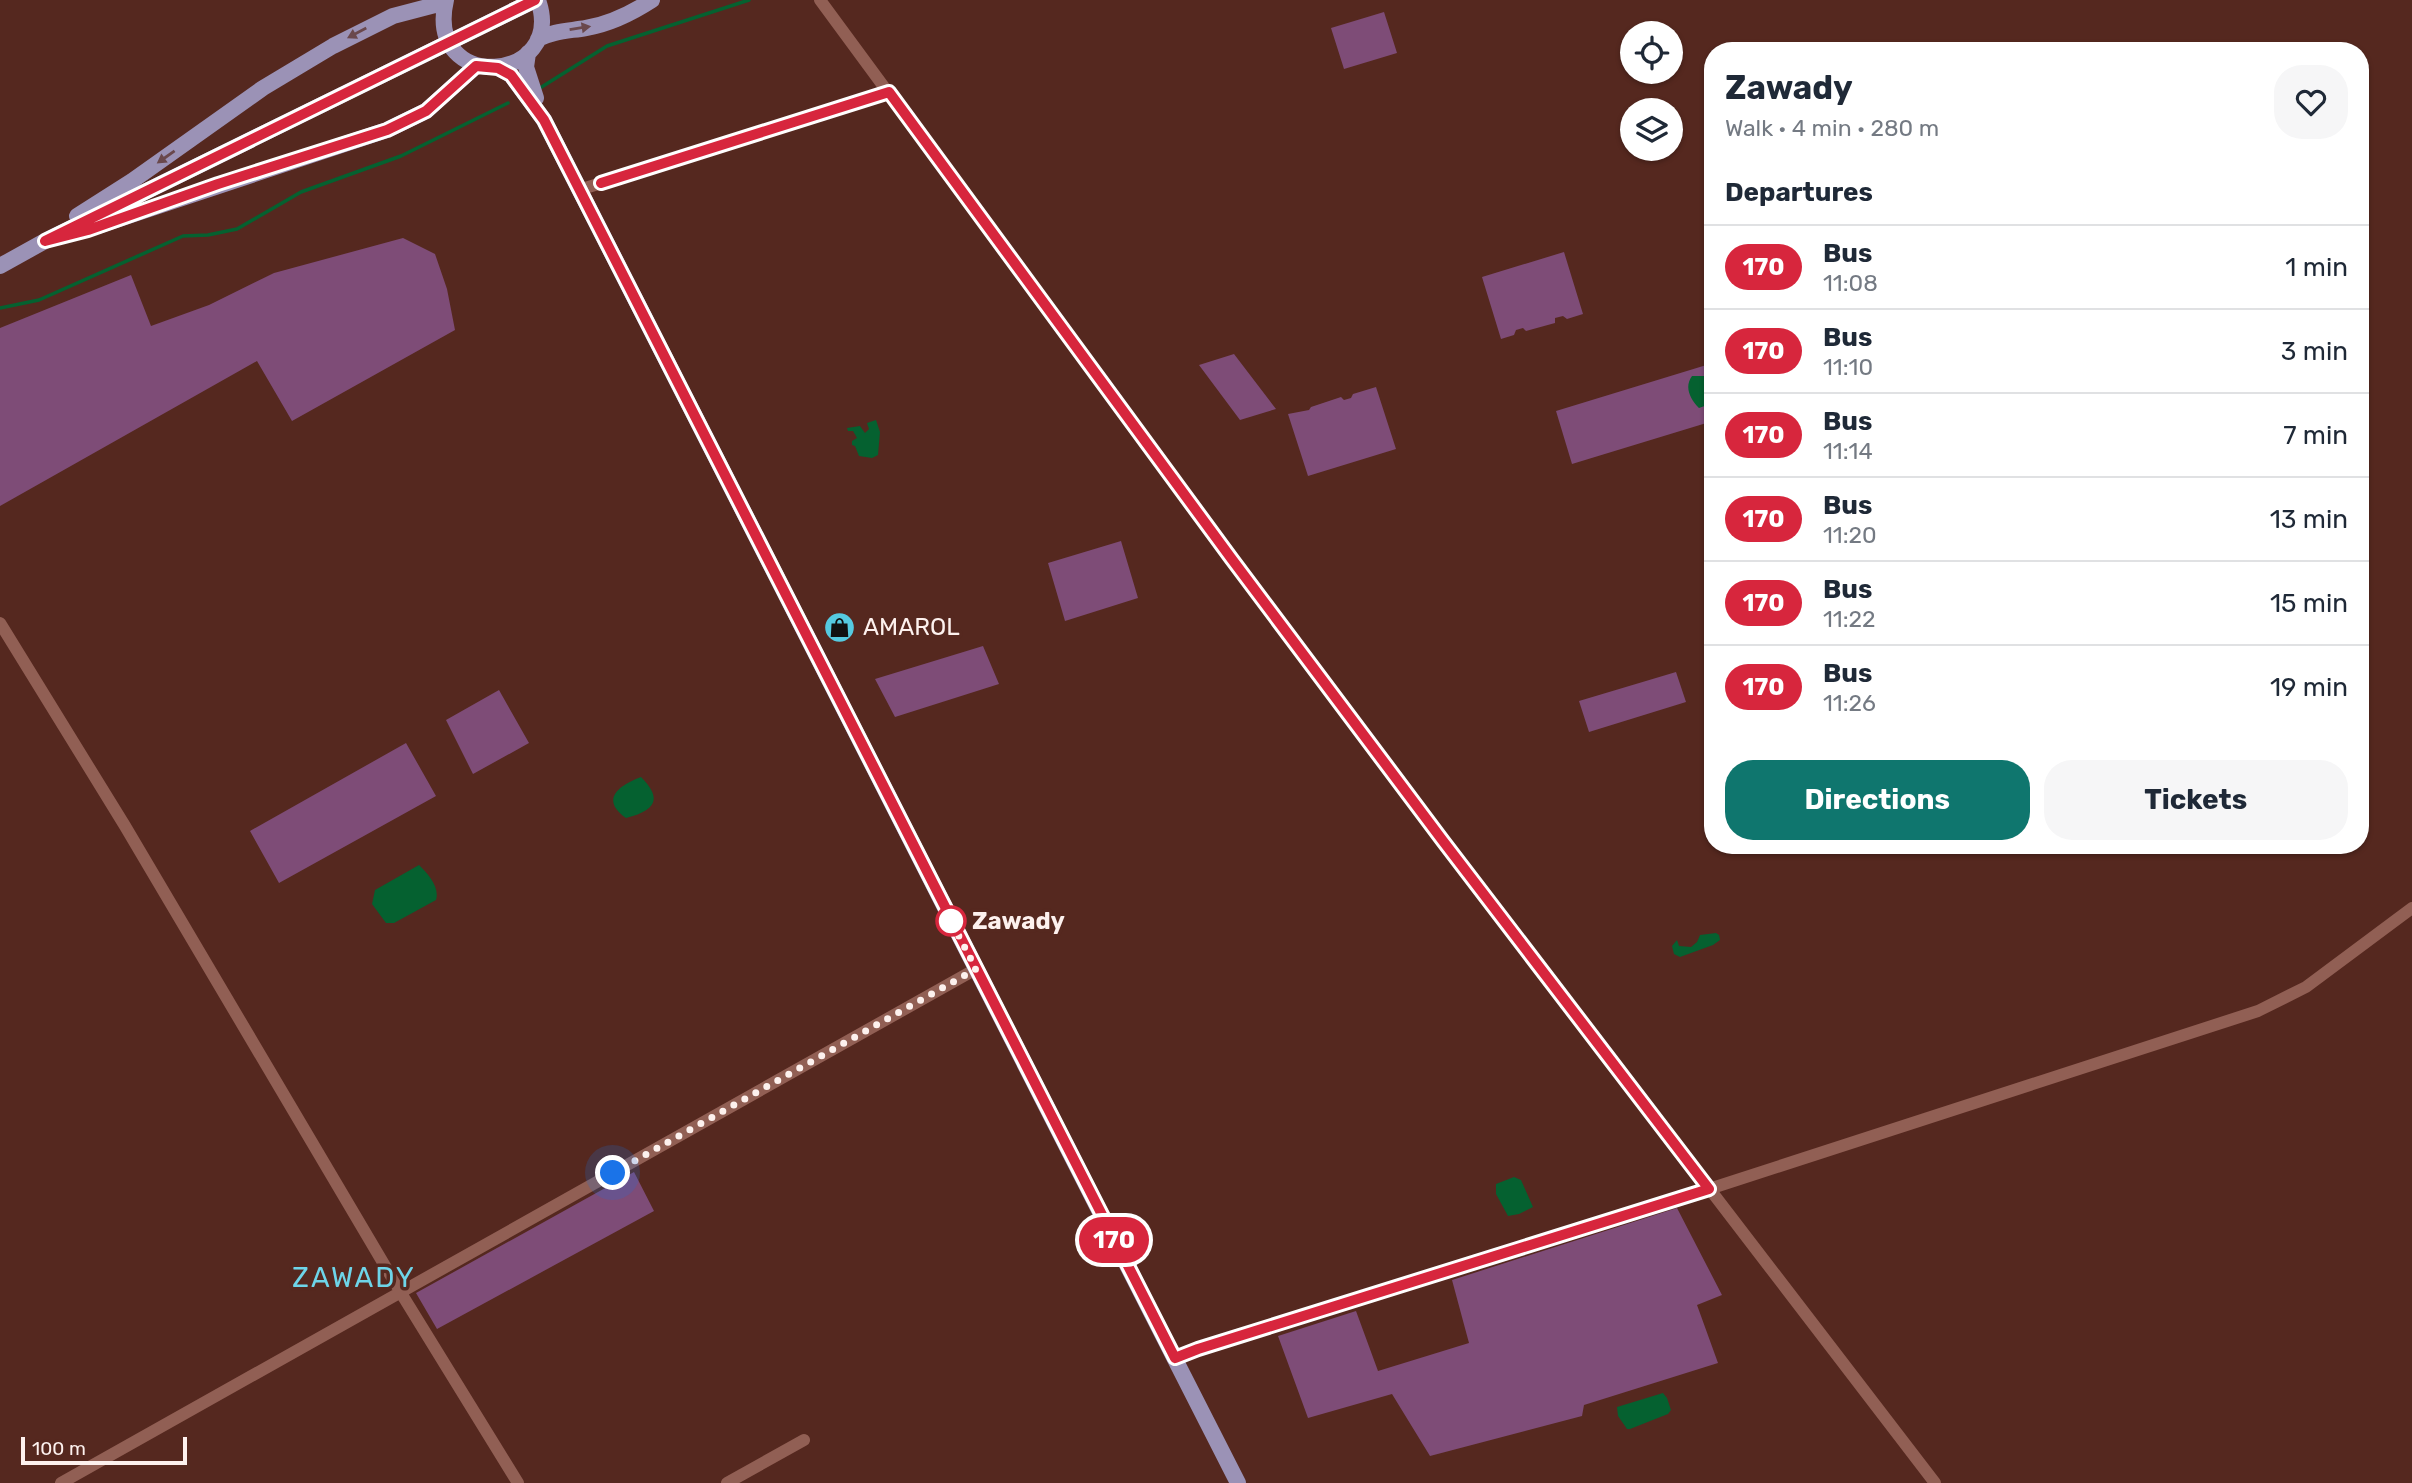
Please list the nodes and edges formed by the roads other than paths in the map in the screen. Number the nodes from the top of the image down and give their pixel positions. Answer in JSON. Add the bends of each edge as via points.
{"nodes":[{"id":1,"x":445,"y":0,"type":"edge"},
{"id":2,"x":537,"y":0,"type":"edge"},
{"id":3,"x":652,"y":0,"type":"edge"},
{"id":4,"x":820,"y":0,"type":"edge"},
{"id":5,"x":533,"y":46,"type":"junction"},
{"id":6,"x":476,"y":66,"type":"junction"},
{"id":7,"x":498,"y":68,"type":"junction"},
{"id":8,"x":889,"y":92,"type":"junction"},
{"id":9,"x":544,"y":120,"type":"junction"},
{"id":10,"x":579,"y":190,"type":"junction"},
{"id":11,"x":45,"y":241,"type":"junction"},
{"id":12,"x":0,"y":266,"type":"edge"},
{"id":13,"x":0,"y":623,"type":"edge"},
{"id":14,"x":2412,"y":908,"type":"edge"},
{"id":15,"x":976,"y":969,"type":"junction"},
{"id":16,"x":1709,"y":1189,"type":"junction"},
{"id":17,"x":401,"y":1293,"type":"junction"},
{"id":18,"x":1175,"y":1358,"type":"junction"},
{"id":19,"x":804,"y":1440,"type":"dead end"},
{"id":20,"x":61,"y":1483,"type":"edge"},
{"id":21,"x":518,"y":1483,"type":"edge"},
{"id":22,"x":727,"y":1483,"type":"edge"},
{"id":23,"x":1238,"y":1483,"type":"edge"},
{"id":24,"x":1935,"y":1483,"type":"edge"}],
"edges":[{"from":1,"to":6,"type":"main road","via":[[443,23],[451,46]]},
{"from":1,"to":11,"type":"main road","one_way":true,"via":[[393,16],[321,53]]},
{"from":2,"to":5,"type":"main road","via":[[542,15]]},
{"from":2,"to":11,"type":"main road"},
{"from":5,"to":3,"type":"main road","one_way":true,"via":[[561,31],[606,23]]},
{"from":4,"to":8,"type":"street"},
{"from":5,"to":7,"type":"main road","via":[[514,63]]},
{"from":5,"to":9,"type":"main road","via":[[526,68]]},
{"from":6,"to":7,"type":"main road"},
{"from":6,"to":11,"type":"main road","via":[[426,111],[387,130]]},
{"from":7,"to":9,"type":"main road","via":[[511,75]]},
{"from":8,"to":10,"type":"street"},
{"from":8,"to":16,"type":"street","via":[[1443,841]]},
{"from":9,"to":10,"type":"main road"},
{"from":10,"to":15,"type":"main road"},
{"from":11,"to":12,"type":"main road"},
{"from":13,"to":17,"type":"street"},
{"from":14,"to":16,"type":"street","via":[[2306,987],[2258,1011]]},
{"from":15,"to":17,"type":"street"},
{"from":15,"to":18,"type":"main road"},
{"from":16,"to":18,"type":"street"},
{"from":16,"to":24,"type":"street"},
{"from":17,"to":20,"type":"street"},
{"from":17,"to":21,"type":"street"},
{"from":18,"to":23,"type":"main road"},
{"from":19,"to":22,"type":"street"}]}
